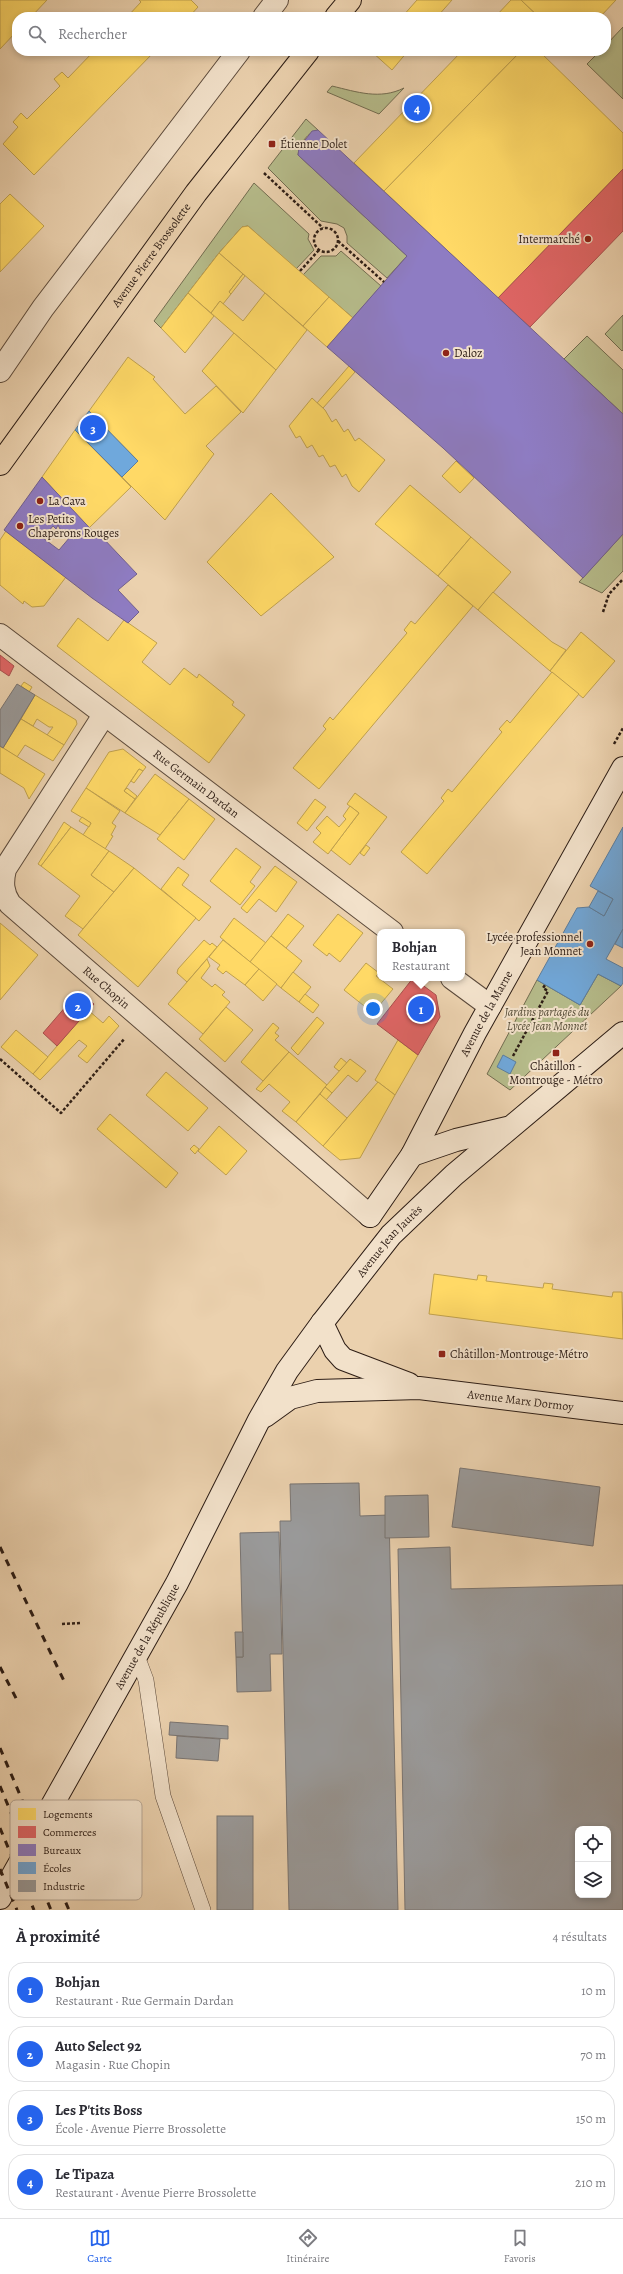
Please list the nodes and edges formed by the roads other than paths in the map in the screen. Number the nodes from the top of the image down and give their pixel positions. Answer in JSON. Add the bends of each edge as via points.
{"nodes":[{"id":1,"x":277,"y":0,"type":"edge"},
{"id":2,"x":350,"y":0,"type":"edge"},
{"id":3,"x":268,"y":12,"type":"edge"},
{"id":4,"x":340,"y":12,"type":"edge"},
{"id":5,"x":234,"y":56,"type":"edge"},
{"id":6,"x":304,"y":56,"type":"edge"},
{"id":7,"x":0,"y":371,"type":"edge"},
{"id":8,"x":0,"y":464,"type":"edge"},
{"id":9,"x":0,"y":635,"type":"edge"},
{"id":10,"x":104,"y":714,"type":"junction"},
{"id":11,"x":623,"y":768,"type":"edge"},
{"id":12,"x":388,"y":929,"type":"edge"},
{"id":13,"x":456,"y":981,"type":"edge"},
{"id":14,"x":490,"y":1006,"type":"junction"},
{"id":15,"x":623,"y":1033,"type":"edge"},
{"id":16,"x":510,"y":1127,"type":"junction"},
{"id":17,"x":412,"y":1155,"type":"junction"},
{"id":18,"x":322,"y":1323,"type":"junction"},
{"id":19,"x":287,"y":1371,"type":"joint"},
{"id":20,"x":419,"y":1388,"type":"junction"},
{"id":21,"x":623,"y":1413,"type":"edge"},
{"id":22,"x":259,"y":1420,"type":"junction"},
{"id":23,"x":137,"y":1656,"type":"junction"},
{"id":24,"x":55,"y":1800,"type":"edge"},
{"id":25,"x":10,"y":1880,"type":"edge"},
{"id":26,"x":0,"y":1898,"type":"edge"},
{"id":27,"x":203,"y":1910,"type":"edge"}],
"edges":[{"from":1,"to":3,"type":"street"},
{"from":2,"to":4,"type":"main road"},
{"from":5,"to":7,"type":"street","via":[[43,308]]},
{"from":6,"to":8,"type":"main road","name":"Avenue Pierre Brossolette","via":[[196,193]]},
{"from":9,"to":10,"type":"street","name":"Rue Germain Dardan"},
{"from":10,"to":12,"type":"street","name":"Rue Germain Dardan"},
{"from":10,"to":17,"type":"street","name":"Rue Chopin","via":[[6,869],[3,891],[10,904],[370,1216]]},
{"from":11,"to":14,"type":"street","name":"Avenue de la Marne"},
{"from":13,"to":14,"type":"street"},
{"from":14,"to":17,"type":"street","name":"Avenue de la Marne"},
{"from":15,"to":16,"type":"street","name":"Avenue Jean Jaurès"},
{"from":16,"to":17,"type":"street","name":"Avenue Jean Jaurès","via":[[456,1140]]},
{"from":16,"to":18,"type":"street","name":"Avenue Jean Jaurès","via":[[454,1175],[391,1235]]},
{"from":18,"to":19,"type":"street","name":"Avenue Jean Jaurès"},
{"from":18,"to":20,"type":"street","name":"Avenue Marx Dormoy","via":[[335,1350],[343,1359]]},
{"from":19,"to":22,"type":"street","name":"Avenue de la République"},
{"from":20,"to":21,"type":"street","name":"Avenue Marx Dormoy"},
{"from":20,"to":22,"type":"street","name":"Avenue Marx Dormoy","via":[[317,1391],[290,1398]]},
{"from":22,"to":23,"type":"street","name":"Avenue de la République","via":[[177,1583]]},
{"from":23,"to":24,"type":"street","name":"Avenue de la République"},
{"from":23,"to":27,"type":"lane","via":[[146,1680],[163,1796]]},
{"from":25,"to":26,"type":"street","name":"Avenue de la République"}]}
